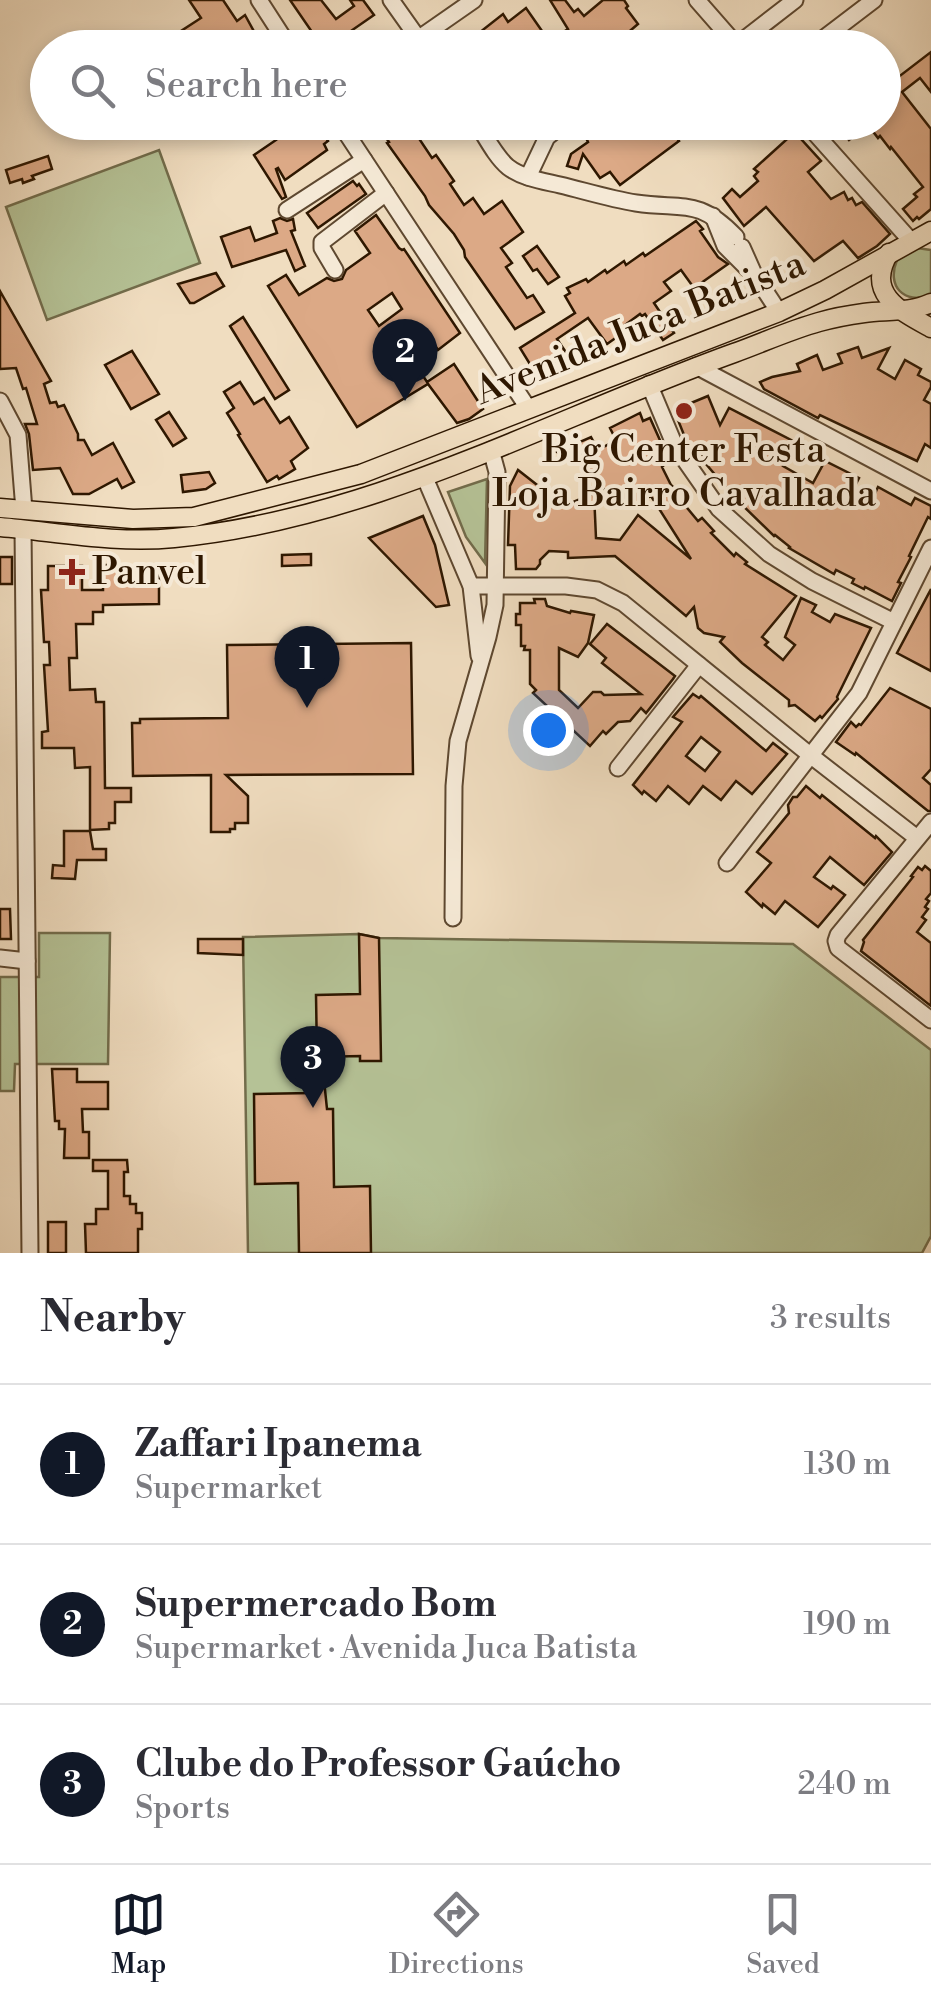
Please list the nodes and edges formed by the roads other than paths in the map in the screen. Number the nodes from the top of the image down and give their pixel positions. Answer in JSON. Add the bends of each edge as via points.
{"nodes":[{"id":1,"x":259,"y":0,"type":"edge"},
{"id":2,"x":391,"y":0,"type":"edge"},
{"id":3,"x":474,"y":0,"type":"edge"},
{"id":4,"x":697,"y":0,"type":"edge"},
{"id":5,"x":795,"y":0,"type":"edge"},
{"id":6,"x":874,"y":0,"type":"edge"},
{"id":7,"x":278,"y":30,"type":"edge"},
{"id":8,"x":412,"y":30,"type":"edge"},
{"id":9,"x":437,"y":30,"type":"edge"},
{"id":10,"x":724,"y":30,"type":"edge"},
{"id":11,"x":758,"y":30,"type":"edge"},
{"id":12,"x":835,"y":30,"type":"edge"},
{"id":13,"x":351,"y":140,"type":"edge"},
{"id":14,"x":489,"y":140,"type":"edge"},
{"id":15,"x":546,"y":140,"type":"edge"},
{"id":16,"x":824,"y":140,"type":"edge"},
{"id":17,"x":364,"y":160,"type":"junction"},
{"id":18,"x":528,"y":177,"type":"junction"},
{"id":19,"x":386,"y":193,"type":"junction"},
{"id":20,"x":286,"y":210,"type":"dead end"},
{"id":21,"x":713,"y":216,"type":"junction"},
{"id":22,"x":922,"y":237,"type":"edge"},
{"id":23,"x":890,"y":253,"type":"junction"},
{"id":24,"x":334,"y":270,"type":"dead end"},
{"id":25,"x":754,"y":274,"type":"junction"},
{"id":26,"x":931,"y":303,"type":"edge"},
{"id":27,"x":900,"y":311,"type":"junction"},
{"id":28,"x":779,"y":312,"type":"junction"},
{"id":29,"x":931,"y":328,"type":"edge"},
{"id":30,"x":696,"y":366,"type":"junction"},
{"id":31,"x":650,"y":384,"type":"junction"},
{"id":32,"x":0,"y":401,"type":"edge"},
{"id":33,"x":528,"y":408,"type":"junction"},
{"id":34,"x":492,"y":450,"type":"junction"},
{"id":35,"x":425,"y":478,"type":"junction"},
{"id":36,"x":931,"y":491,"type":"edge"},
{"id":37,"x":0,"y":508,"type":"edge"},
{"id":38,"x":24,"y":520,"type":"junction"},
{"id":39,"x":0,"y":527,"type":"edge"},
{"id":40,"x":931,"y":548,"type":"edge"},
{"id":41,"x":470,"y":586,"type":"junction"},
{"id":42,"x":495,"y":586,"type":"junction"},
{"id":43,"x":894,"y":622,"type":"junction"},
{"id":44,"x":480,"y":660,"type":"junction"},
{"id":45,"x":699,"y":665,"type":"junction"},
{"id":46,"x":810,"y":755,"type":"junction"},
{"id":47,"x":618,"y":768,"type":"dead end"},
{"id":48,"x":931,"y":822,"type":"edge"},
{"id":49,"x":917,"y":838,"type":"junction"},
{"id":50,"x":727,"y":863,"type":"dead end"},
{"id":51,"x":453,"y":918,"type":"dead end"},
{"id":52,"x":0,"y":958,"type":"edge"},
{"id":53,"x":27,"y":960,"type":"junction"},
{"id":54,"x":931,"y":1020,"type":"edge"},
{"id":55,"x":30,"y":1253,"type":"edge"}],
"edges":[{"from":1,"to":7,"type":"street"},
{"from":2,"to":8,"type":"street"},
{"from":3,"to":9,"type":"street"},
{"from":4,"to":10,"type":"street"},
{"from":5,"to":11,"type":"street"},
{"from":6,"to":12,"type":"street"},
{"from":13,"to":17,"type":"street"},
{"from":14,"to":18,"type":"street","via":[[506,164]]},
{"from":15,"to":18,"type":"street"},
{"from":16,"to":22,"type":"street"},
{"from":17,"to":19,"type":"street"},
{"from":17,"to":20,"type":"street"},
{"from":18,"to":21,"type":"street","via":[[638,203],[687,205]]},
{"from":19,"to":24,"type":"street","via":[[322,242]]},
{"from":19,"to":33,"type":"street"},
{"from":21,"to":25,"type":"street","via":[[739,242]]},
{"from":21,"to":25,"type":"street","via":[[728,250]]},
{"from":22,"to":23,"type":"main road","name":"Avenida Juca Batista"},
{"from":23,"to":27,"type":"main road","via":[[882,285]]},
{"from":23,"to":28,"type":"main road","name":"Avenida Juca Batista"},
{"from":25,"to":28,"type":"street"},
{"from":26,"to":27,"type":"main road","name":"Avenida Juca Batista"},
{"from":27,"to":29,"type":"main road"},
{"from":27,"to":30,"type":"main road","name":"Avenida Juca Batista","via":[[819,322]]},
{"from":28,"to":33,"type":"main road","name":"Avenida Juca Batista"},
{"from":30,"to":31,"type":"main road","name":"Avenida Juca Batista"},
{"from":30,"to":36,"type":"street"},
{"from":31,"to":34,"type":"main road","name":"Avenida Juca Batista"},
{"from":31,"to":43,"type":"street","via":[[675,446],[719,509],[769,554]]},
{"from":32,"to":38,"type":"street","via":[[18,435]]},
{"from":33,"to":38,"type":"main road","name":"Avenida Juca Batista","via":[[361,474],[194,518]]},
{"from":34,"to":35,"type":"main road","name":"Avenida Juca Batista"},
{"from":34,"to":42,"type":"street"},
{"from":35,"to":38,"type":"main road","name":"Avenida Juca Batista","via":[[311,515],[172,538],[137,540]]},
{"from":35,"to":41,"type":"street"},
{"from":37,"to":38,"type":"main road","name":"Avenida Juca Batista"},
{"from":38,"to":39,"type":"main road","name":"Avenida Juca Batista"},
{"from":38,"to":53,"type":"street"},
{"from":40,"to":43,"type":"street"},
{"from":41,"to":42,"type":"street"},
{"from":41,"to":44,"type":"street"},
{"from":42,"to":44,"type":"street"},
{"from":42,"to":45,"type":"street","via":[[597,590],[624,602]]},
{"from":43,"to":46,"type":"street","via":[[859,693]]},
{"from":44,"to":51,"type":"street","via":[[458,741]]},
{"from":45,"to":46,"type":"street"},
{"from":45,"to":47,"type":"street"},
{"from":46,"to":49,"type":"street"},
{"from":46,"to":50,"type":"street"},
{"from":48,"to":49,"type":"street"},
{"from":49,"to":54,"type":"street","via":[[836,942]]},
{"from":52,"to":53,"type":"street"},
{"from":53,"to":55,"type":"street"}]}
